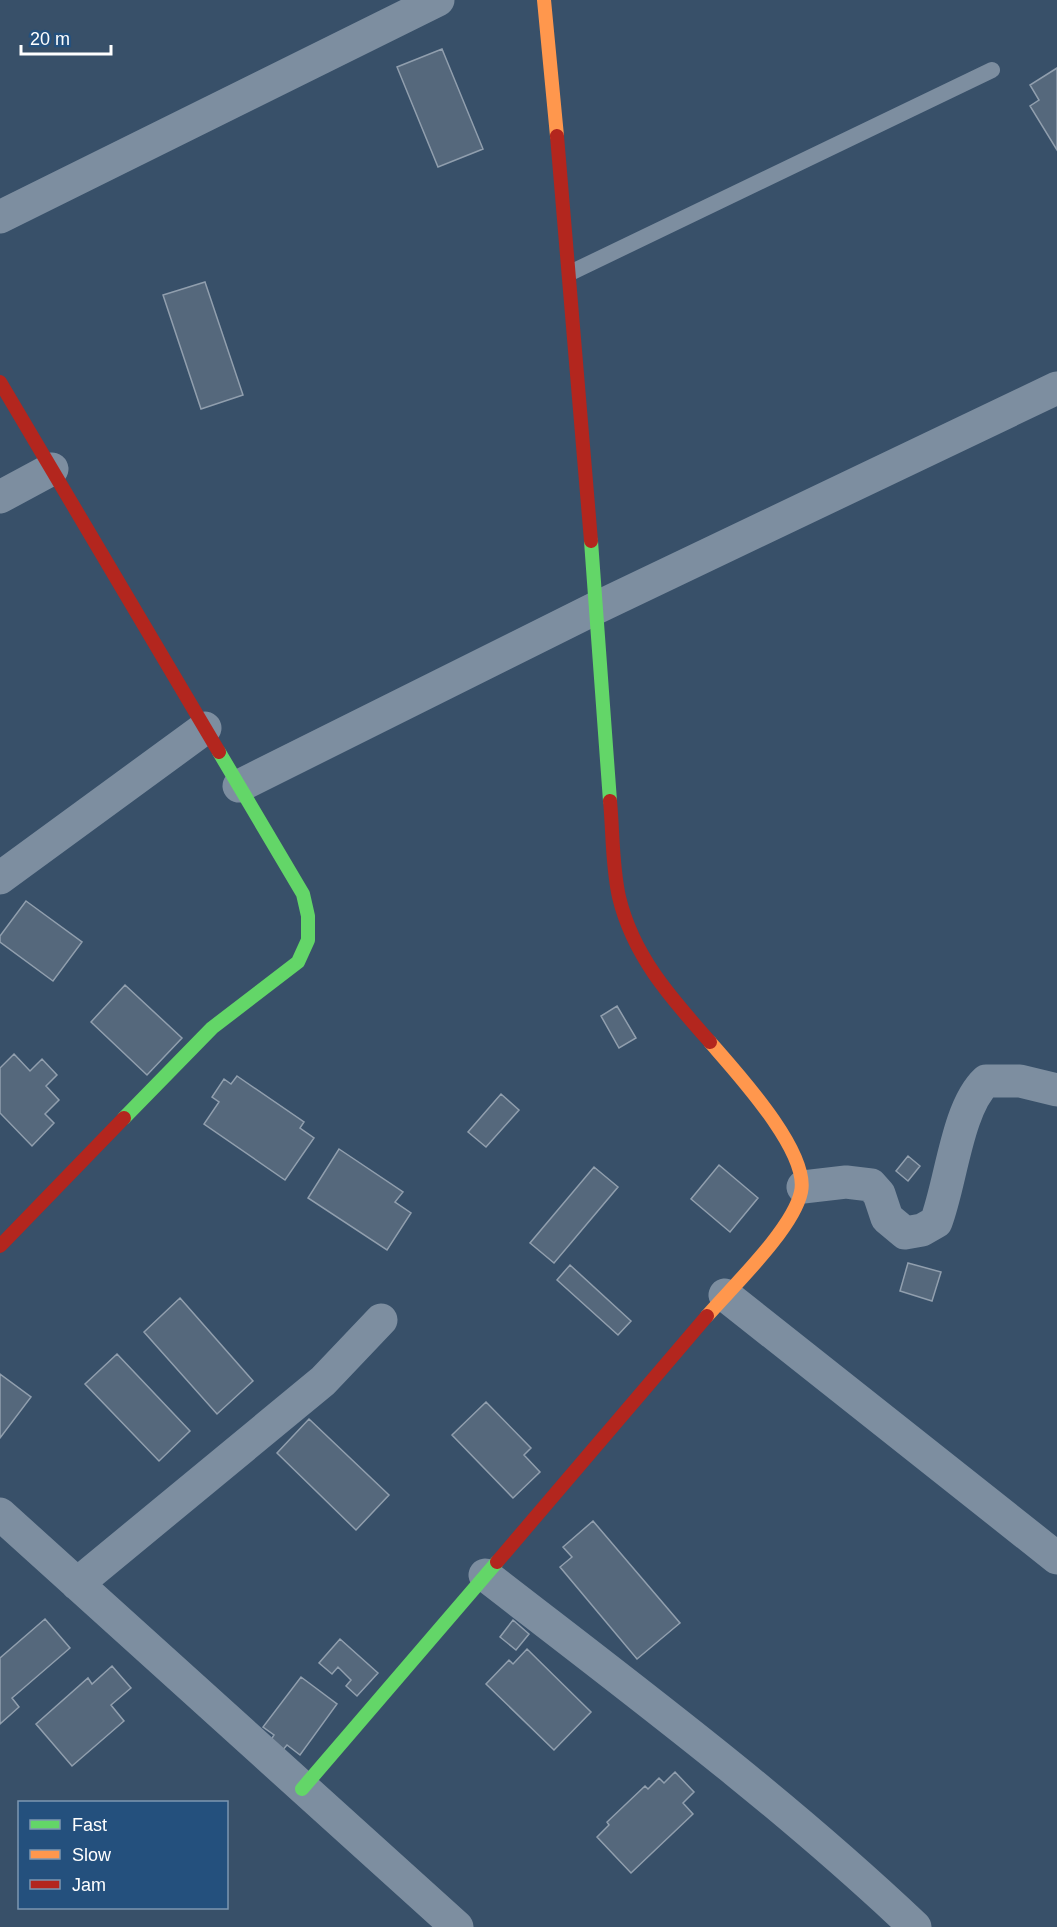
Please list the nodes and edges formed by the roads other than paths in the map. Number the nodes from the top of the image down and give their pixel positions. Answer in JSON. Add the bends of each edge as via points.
{"nodes":[{"id":1,"x":438,"y":0,"type":"edge"},
{"id":2,"x":544,"y":0,"type":"edge"},
{"id":3,"x":992,"y":70,"type":"dead end"},
{"id":4,"x":0,"y":217,"type":"edge"},
{"id":5,"x":572,"y":272,"type":"junction"},
{"id":6,"x":0,"y":382,"type":"edge"},
{"id":7,"x":1057,"y":388,"type":"edge"},
{"id":8,"x":52,"y":469,"type":"junction"},
{"id":9,"x":0,"y":497,"type":"edge"},
{"id":10,"x":596,"y":608,"type":"junction"},
{"id":11,"x":205,"y":728,"type":"junction"},
{"id":12,"x":239,"y":786,"type":"junction"},
{"id":13,"x":0,"y":878,"type":"edge"},
{"id":14,"x":1057,"y":1090,"type":"edge"},
{"id":15,"x":803,"y":1187,"type":"junction"},
{"id":16,"x":0,"y":1246,"type":"edge"},
{"id":17,"x":725,"y":1295,"type":"junction"},
{"id":18,"x":381,"y":1320,"type":"dead end"},
{"id":19,"x":0,"y":1514,"type":"edge"},
{"id":20,"x":1057,"y":1558,"type":"edge"},
{"id":21,"x":485,"y":1575,"type":"junction"},
{"id":22,"x":77,"y":1584,"type":"junction"},
{"id":23,"x":302,"y":1789,"type":"junction"},
{"id":24,"x":457,"y":1927,"type":"edge"},
{"id":25,"x":915,"y":1927,"type":"edge"}],
"edges":[{"from":1,"to":4,"type":"street"},
{"from":2,"to":5,"type":"street"},
{"from":3,"to":5,"type":"lane"},
{"from":5,"to":10,"type":"street"},
{"from":6,"to":8,"type":"street"},
{"from":7,"to":10,"type":"street"},
{"from":8,"to":9,"type":"street"},
{"from":8,"to":11,"type":"street"},
{"from":10,"to":12,"type":"street"},
{"from":10,"to":15,"type":"street","via":[[618,882],[627,921],[664,990],[786,1138],[799,1163]]},
{"from":11,"to":12,"type":"street"},
{"from":11,"to":13,"type":"street"},
{"from":12,"to":16,"type":"street","via":[[303,894],[308,940],[298,962],[212,1028]]},
{"from":14,"to":15,"type":"street","via":[[1020,1081],[998,1081],[986,1082],[975,1092],[936,1222],[922,1230],[905,1233],[887,1218],[879,1194],[871,1185],[846,1182]]},
{"from":15,"to":17,"type":"street","via":[[793,1214]]},
{"from":17,"to":20,"type":"street"},
{"from":17,"to":21,"type":"street"},
{"from":18,"to":22,"type":"street","via":[[323,1381]]},
{"from":19,"to":22,"type":"street"},
{"from":21,"to":23,"type":"street"},
{"from":21,"to":25,"type":"street","via":[[730,1765],[851,1866]]},
{"from":22,"to":23,"type":"street"},
{"from":23,"to":24,"type":"street"}]}
